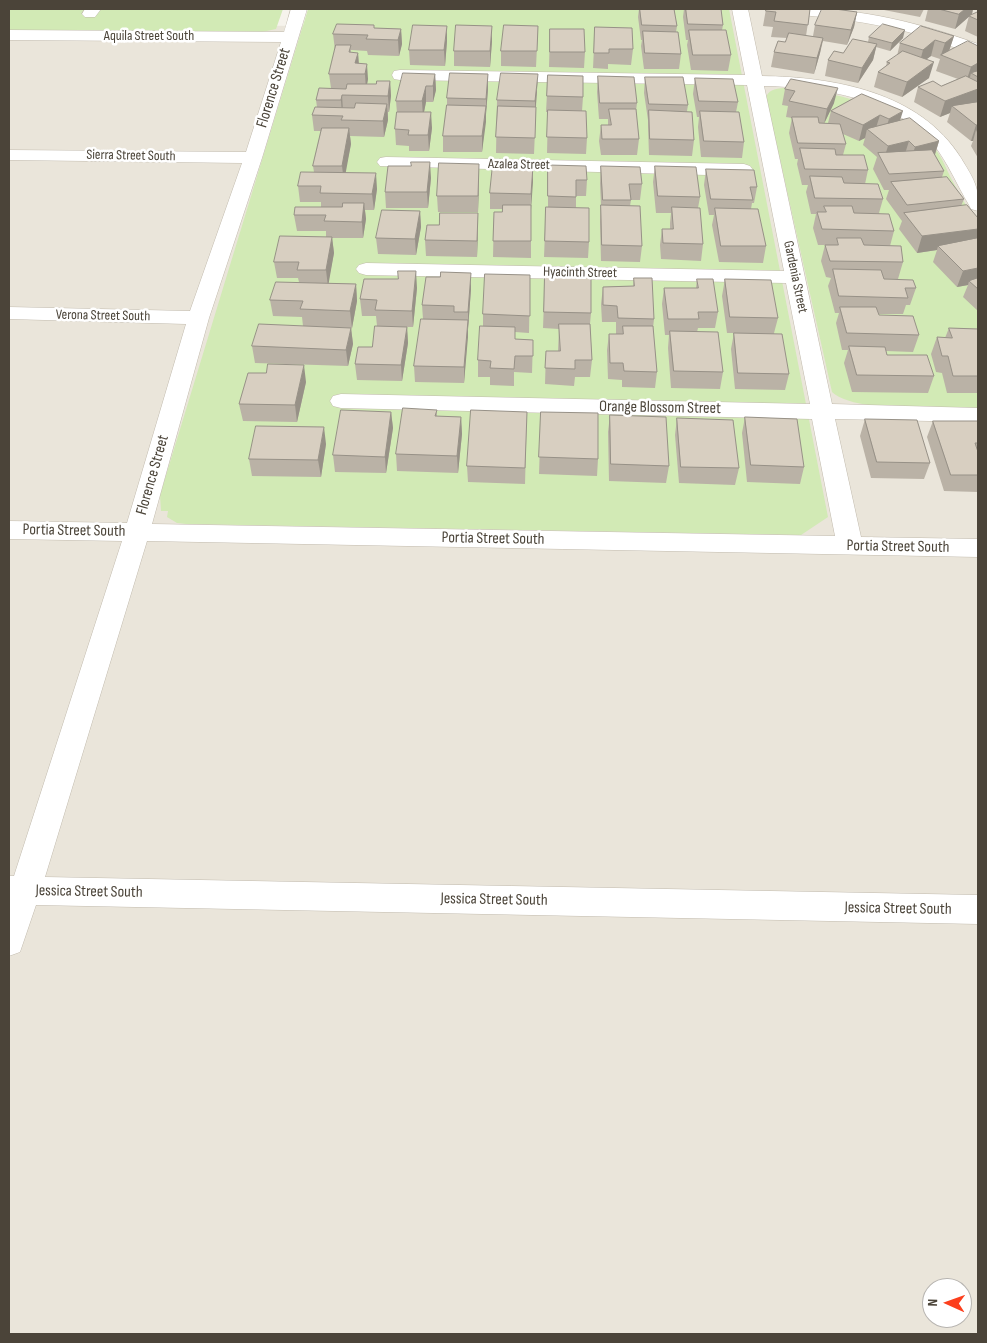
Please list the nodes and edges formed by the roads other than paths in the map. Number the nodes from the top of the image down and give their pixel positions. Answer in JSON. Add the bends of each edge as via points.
{"nodes":[{"id":1,"x":299,"y":9,"type":"edge"},
{"id":2,"x":740,"y":9,"type":"edge"},
{"id":3,"x":788,"y":9,"type":"edge"},
{"id":4,"x":9,"y":35,"type":"edge"},
{"id":5,"x":290,"y":37,"type":"junction"},
{"id":6,"x":978,"y":49,"type":"edge"},
{"id":7,"x":400,"y":75,"type":"edge"},
{"id":8,"x":755,"y":81,"type":"junction"},
{"id":9,"x":9,"y":155,"type":"edge"},
{"id":10,"x":253,"y":158,"type":"junction"},
{"id":11,"x":386,"y":162,"type":"dead end"},
{"id":12,"x":773,"y":170,"type":"junction"},
{"id":13,"x":978,"y":205,"type":"edge"},
{"id":14,"x":366,"y":269,"type":"dead end"},
{"id":15,"x":794,"y":277,"type":"junction"},
{"id":16,"x":9,"y":314,"type":"edge"},
{"id":17,"x":198,"y":318,"type":"junction"},
{"id":18,"x":341,"y":401,"type":"dead end"},
{"id":19,"x":823,"y":412,"type":"junction"},
{"id":20,"x":978,"y":415,"type":"edge"},
{"id":21,"x":9,"y":530,"type":"edge"},
{"id":22,"x":137,"y":533,"type":"junction"},
{"id":23,"x":850,"y":546,"type":"junction"},
{"id":24,"x":978,"y":548,"type":"edge"},
{"id":25,"x":16,"y":890,"type":"edge"},
{"id":26,"x":978,"y":910,"type":"edge"},
{"id":27,"x":9,"y":941,"type":"edge"}],
"edges":[{"from":1,"to":5,"type":"street","name":"Florence Street"},
{"from":2,"to":8,"type":"street","name":"Gardenia Street"},
{"from":3,"to":6,"type":"street","via":[[890,22]]},
{"from":4,"to":5,"type":"street","name":"Aquila Street South"},
{"from":5,"to":10,"type":"street","name":"Florence Street"},
{"from":7,"to":8,"type":"street"},
{"from":8,"to":12,"type":"street","name":"Gardenia Street"},
{"from":8,"to":13,"type":"street","via":[[803,83],[845,90],[906,115],[939,140]]},
{"from":9,"to":10,"type":"street","name":"Sierra Street South"},
{"from":10,"to":17,"type":"street","name":"Florence Street"},
{"from":11,"to":12,"type":"street","name":"Azalea Street"},
{"from":12,"to":15,"type":"street","name":"Gardenia Street"},
{"from":14,"to":15,"type":"street","name":"Hyacinth Street"},
{"from":15,"to":19,"type":"street","name":"Gardenia Street"},
{"from":16,"to":17,"type":"street","name":"Verona Street South"},
{"from":17,"to":22,"type":"street","name":"Florence Street"},
{"from":18,"to":19,"type":"street","name":"Orange Blossom Street"},
{"from":19,"to":20,"type":"street","name":"Orange Blossom Street"},
{"from":19,"to":23,"type":"street","name":"Gardenia Street"},
{"from":21,"to":22,"type":"street","name":"Portia Street South"},
{"from":22,"to":23,"type":"street","name":"Portia Street South"},
{"from":22,"to":25,"type":"street","name":"Florence Street"},
{"from":23,"to":24,"type":"street","name":"Portia Street South"},
{"from":25,"to":26,"type":"street","name":"Jessica Street South"},
{"from":25,"to":27,"type":"street","name":"Florence Street"}]}
